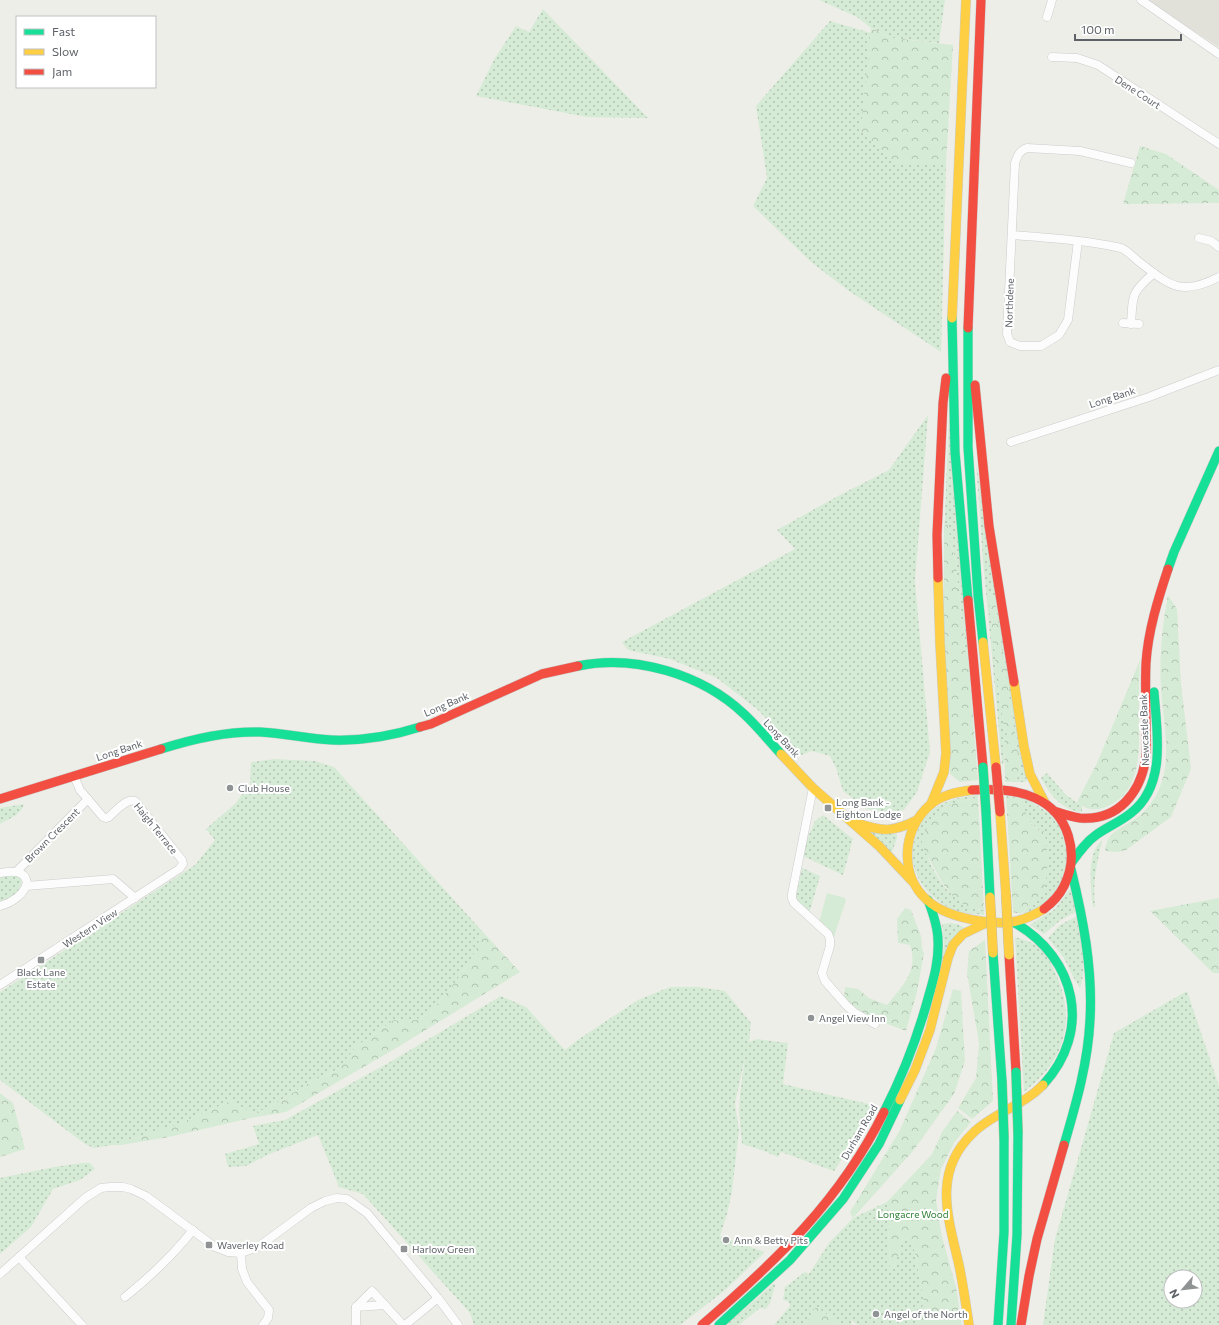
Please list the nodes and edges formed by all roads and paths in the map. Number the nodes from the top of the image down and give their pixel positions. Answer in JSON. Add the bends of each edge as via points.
{"nodes":[{"id":1,"x":966,"y":0,"type":"edge"},
{"id":2,"x":981,"y":0,"type":"edge"},
{"id":3,"x":1052,"y":0,"type":"edge"},
{"id":4,"x":1141,"y":0,"type":"edge"},
{"id":5,"x":1047,"y":17,"type":"dead end"},
{"id":6,"x":1219,"y":54,"type":"edge"},
{"id":7,"x":1052,"y":57,"type":"dead end"},
{"id":8,"x":1219,"y":144,"type":"edge"},
{"id":9,"x":1130,"y":163,"type":"dead end"},
{"id":10,"x":1012,"y":235,"type":"junction"},
{"id":11,"x":1198,"y":238,"type":"dead end"},
{"id":12,"x":1078,"y":241,"type":"junction"},
{"id":13,"x":1219,"y":247,"type":"edge"},
{"id":14,"x":1154,"y":273,"type":"junction"},
{"id":15,"x":1219,"y":277,"type":"edge"},
{"id":16,"x":968,"y":318,"type":"junction"},
{"id":17,"x":1131,"y":324,"type":"dead end"},
{"id":18,"x":952,"y":326,"type":"junction"},
{"id":19,"x":1219,"y":370,"type":"edge"},
{"id":20,"x":1011,"y":442,"type":"dead end"},
{"id":21,"x":1219,"y":451,"type":"edge"},
{"id":22,"x":1156,"y":609,"type":"junction"},
{"id":23,"x":74,"y":776,"type":"junction"},
{"id":24,"x":813,"y":788,"type":"junction"},
{"id":25,"x":0,"y":799,"type":"edge"},
{"id":26,"x":88,"y":799,"type":"junction"},
{"id":27,"x":1045,"y":803,"type":"junction"},
{"id":28,"x":931,"y":804,"type":"junction"},
{"id":29,"x":1054,"y":811,"type":"junction"},
{"id":30,"x":849,"y":819,"type":"junction"},
{"id":31,"x":917,"y":820,"type":"junction"},
{"id":32,"x":1072,"y":865,"type":"junction"},
{"id":33,"x":179,"y":869,"type":"joint"},
{"id":34,"x":17,"y":871,"type":"junction"},
{"id":35,"x":0,"y":873,"type":"edge"},
{"id":36,"x":914,"y":883,"type":"junction"},
{"id":37,"x":26,"y":886,"type":"junction"},
{"id":38,"x":135,"y":898,"type":"junction"},
{"id":39,"x":928,"y":900,"type":"junction"},
{"id":40,"x":0,"y":906,"type":"edge"},
{"id":41,"x":988,"y":922,"type":"junction"},
{"id":42,"x":1015,"y":923,"type":"junction"},
{"id":43,"x":0,"y":985,"type":"edge"},
{"id":44,"x":875,"y":1024,"type":"dead end"},
{"id":45,"x":193,"y":1230,"type":"junction"},
{"id":46,"x":241,"y":1253,"type":"junction"},
{"id":47,"x":19,"y":1257,"type":"junction"},
{"id":48,"x":0,"y":1274,"type":"edge"},
{"id":49,"x":125,"y":1297,"type":"dead end"},
{"id":50,"x":438,"y":1298,"type":"junction"},
{"id":51,"x":385,"y":1304,"type":"junction"},
{"id":52,"x":356,"y":1307,"type":"junction"},
{"id":53,"x":82,"y":1325,"type":"edge"},
{"id":54,"x":263,"y":1325,"type":"edge"},
{"id":55,"x":356,"y":1325,"type":"edge"},
{"id":56,"x":404,"y":1325,"type":"edge"},
{"id":57,"x":458,"y":1325,"type":"edge"},
{"id":58,"x":702,"y":1325,"type":"edge"},
{"id":59,"x":719,"y":1325,"type":"edge"},
{"id":60,"x":969,"y":1325,"type":"edge"},
{"id":61,"x":998,"y":1325,"type":"edge"},
{"id":62,"x":1011,"y":1325,"type":"edge"},
{"id":63,"x":1021,"y":1325,"type":"edge"}],
"edges":[{"from":1,"to":18,"type":"main road"},
{"from":2,"to":16,"type":"main road"},
{"from":3,"to":5,"type":"street"},
{"from":4,"to":6,"type":"street"},
{"from":7,"to":8,"type":"street","name":"Dene Court","via":[[1077,58],[1098,65]]},
{"from":9,"to":10,"type":"street","name":"Northdene","via":[[1080,151],[1027,148],[1021,150],[1015,163]]},
{"from":10,"to":12,"type":"street"},
{"from":10,"to":12,"type":"street","name":"Northdene","via":[[1007,334],[1010,342],[1020,346],[1041,346],[1059,335],[1068,320]]},
{"from":11,"to":13,"type":"street","via":[[1211,241]]},
{"from":12,"to":14,"type":"street","via":[[1123,249]]},
{"from":14,"to":15,"type":"street","via":[[1176,286],[1190,287]]},
{"from":14,"to":17,"type":"street","via":[[1135,292]]},
{"from":16,"to":27,"type":"main road","via":[[990,526],[1024,747],[1030,774]]},
{"from":16,"to":62,"type":"main road","bridge":true,"via":[[968,447],[978,595],[1000,812],[1016,1072],[1017,1235]]},
{"from":18,"to":28,"type":"main road","via":[[943,403],[937,535],[946,763]]},
{"from":18,"to":61,"type":"main road","bridge":true,"via":[[955,452],[983,767],[1002,1081],[1005,1178]]},
{"from":19,"to":20,"type":"street","name":"Long Bank","via":[[1148,397]]},
{"from":21,"to":22,"type":"main road","name":"Newcastle Bank","via":[[1174,552]]},
{"from":22,"to":29,"type":"main road","name":"Newcastle Bank","via":[[1145,673],[1145,768],[1138,786],[1128,800],[1103,816],[1081,818]]},
{"from":22,"to":32,"type":"main road","name":"Newcastle Bank","via":[[1153,673],[1157,755],[1155,775],[1149,792],[1137,808],[1091,839]]},
{"from":23,"to":24,"type":"main road","name":"Long Bank","via":[[214,735],[259,732],[332,740],[394,735],[431,724],[542,674],[592,663],[624,662],[679,674],[724,698],[743,714]]},
{"from":23,"to":25,"type":"main road","name":"Long Bank"},
{"from":23,"to":26,"type":"street","name":"Haigh Terrace","via":[[80,790]]},
{"from":24,"to":30,"type":"main road","name":"Long Bank"},
{"from":24,"to":44,"type":"street","via":[[792,898],[830,939],[822,974],[825,981],[855,1013]]},
{"from":26,"to":33,"type":"street","name":"Haigh Terrace","via":[[106,818],[128,801],[135,801],[182,860],[183,864]]},
{"from":26,"to":34,"type":"street","name":"Brown Crescent"},
{"from":27,"to":28,"type":"main road","via":[[1027,794],[990,790],[958,792]]},
{"from":27,"to":29,"type":"main road"},
{"from":28,"to":31,"type":"main road"},
{"from":29,"to":32,"type":"main road","via":[[1067,831]]},
{"from":30,"to":31,"type":"main road","name":"Long Bank","via":[[873,829],[890,831]]},
{"from":30,"to":36,"type":"main road","name":"Long Bank"},
{"from":31,"to":36,"type":"main road","via":[[907,844],[909,871]]},
{"from":32,"to":42,"type":"main road","via":[[1063,890],[1053,903],[1039,914]]},
{"from":32,"to":63,"type":"main road","via":[[1089,963],[1088,1042],[1078,1096],[1040,1228]]},
{"from":33,"to":38,"type":"street","name":"Western View"},
{"from":34,"to":35,"type":"street"},
{"from":34,"to":37,"type":"street","via":[[26,879]]},
{"from":36,"to":39,"type":"main road"},
{"from":37,"to":38,"type":"street","via":[[113,879]]},
{"from":37,"to":40,"type":"street","via":[[15,899]]},
{"from":38,"to":43,"type":"street","name":"Western View"},
{"from":39,"to":41,"type":"main road","via":[[955,916]]},
{"from":39,"to":58,"type":"main road","name":"Durham Road","via":[[935,917],[939,944],[932,981],[922,1021],[907,1062],[868,1142],[832,1196],[810,1223],[785,1250]]},
{"from":41,"to":42,"type":"main road"},
{"from":41,"to":59,"type":"main road","via":[[963,934],[953,945],[930,1030],[915,1070],[879,1144],[843,1199],[790,1260]]},
{"from":42,"to":60,"type":"main road","via":[[1029,930],[1052,952],[1062,969],[1070,993],[1073,1018],[1067,1048],[1045,1084],[1026,1099],[978,1127],[963,1144],[952,1165],[946,1187],[946,1211]]},
{"from":45,"to":46,"type":"street","via":[[215,1247]]},
{"from":45,"to":47,"type":"street","via":[[146,1196],[131,1189],[101,1188],[85,1198]]},
{"from":45,"to":49,"type":"street","via":[[174,1254]]},
{"from":46,"to":50,"type":"street","via":[[258,1248],[311,1208],[337,1198],[347,1199],[367,1213]]},
{"from":46,"to":54,"type":"street","via":[[242,1270],[247,1282],[269,1310],[268,1318]]},
{"from":47,"to":48,"type":"street"},
{"from":47,"to":53,"type":"street"},
{"from":50,"to":56,"type":"street"},
{"from":50,"to":57,"type":"street"},
{"from":51,"to":52,"type":"street"},
{"from":51,"to":52,"type":"street","via":[[372,1291]]},
{"from":51,"to":56,"type":"street"},
{"from":52,"to":55,"type":"street"}]}
